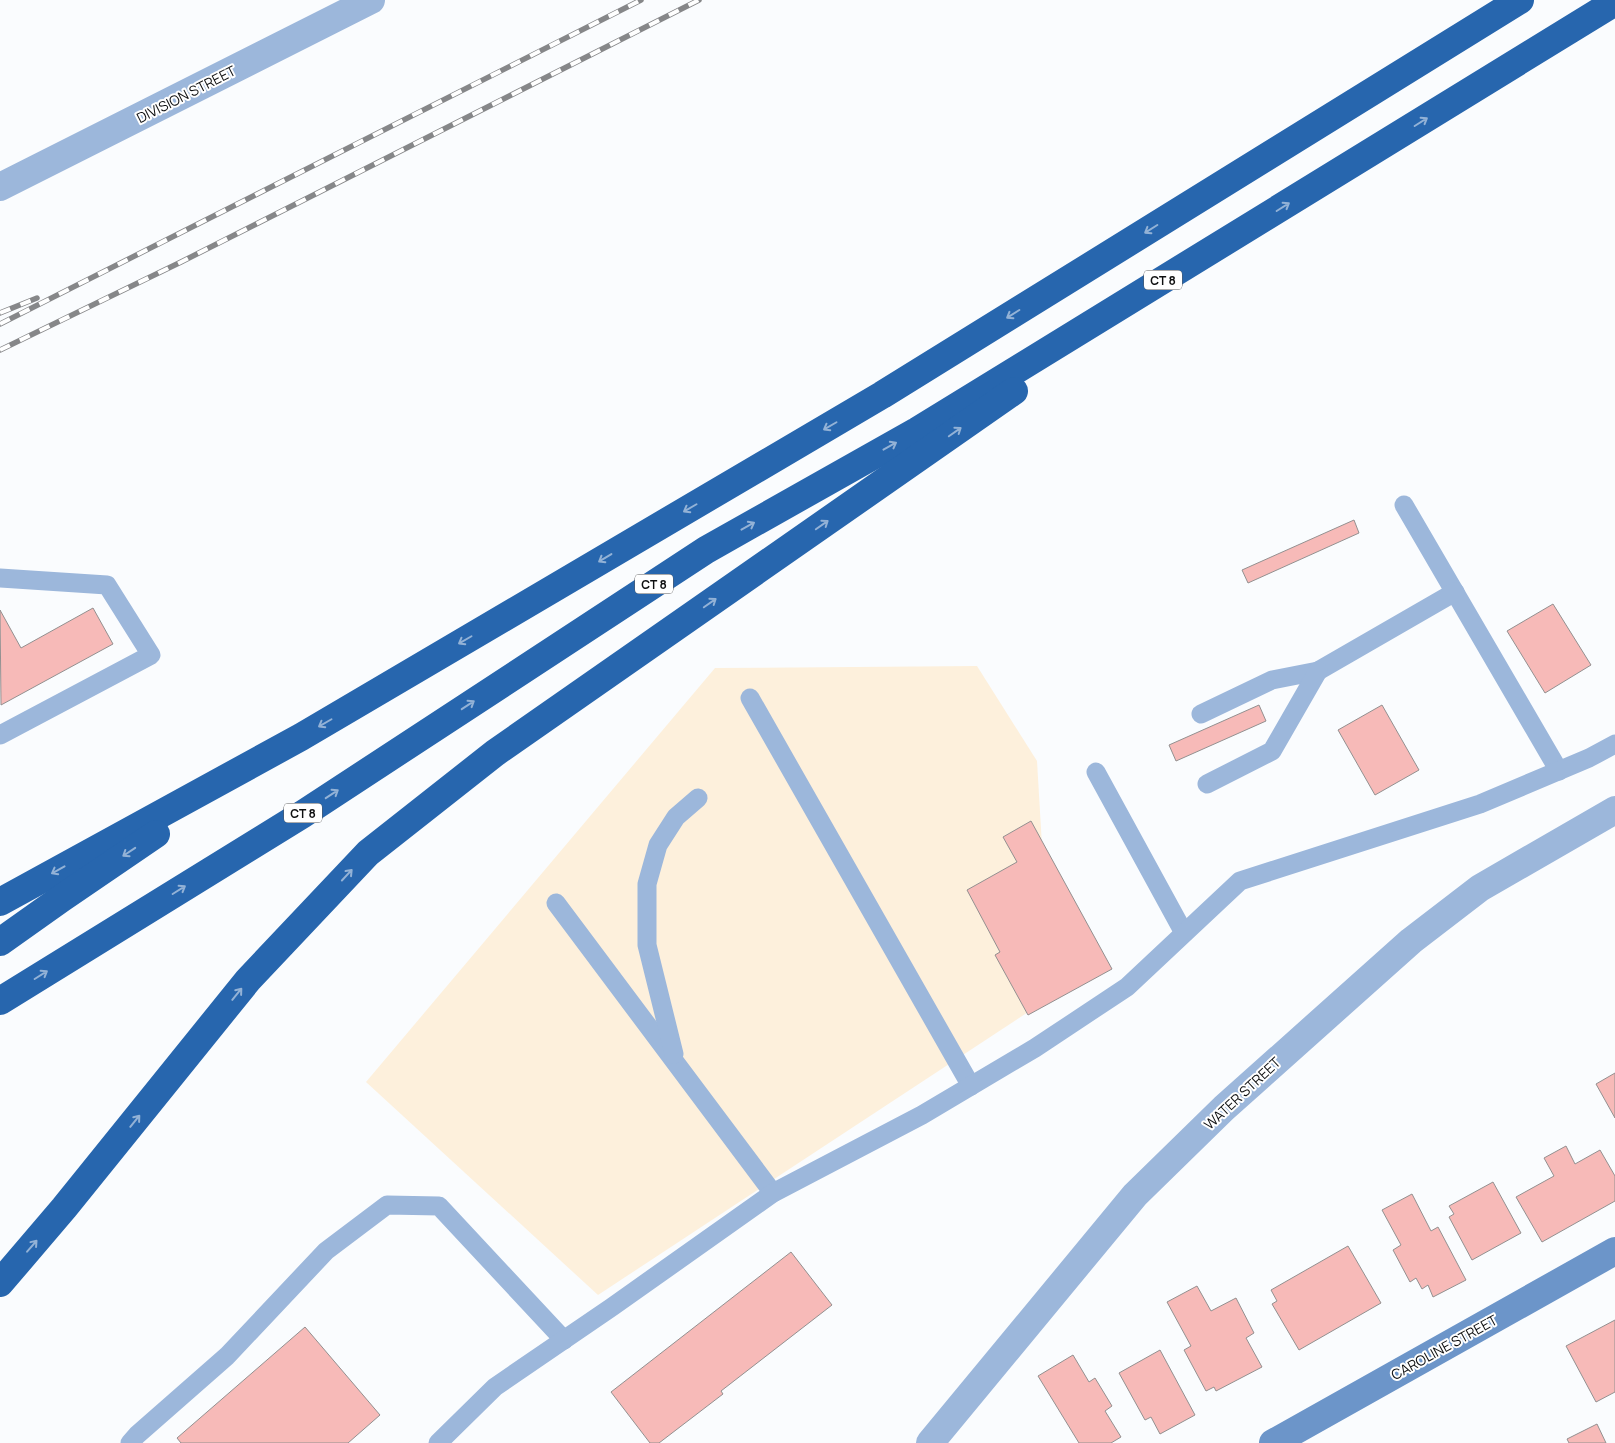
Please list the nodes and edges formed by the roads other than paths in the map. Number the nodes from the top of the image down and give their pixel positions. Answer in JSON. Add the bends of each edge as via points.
{"nodes":[{"id":1,"x":371,"y":0,"type":"edge"},
{"id":2,"x":1486,"y":0,"type":"edge"},
{"id":3,"x":1520,"y":0,"type":"edge"},
{"id":4,"x":1615,"y":2,"type":"edge"},
{"id":5,"x":0,"y":187,"type":"edge"},
{"id":6,"x":1180,"y":211,"type":"junction"},
{"id":7,"x":1250,"y":227,"type":"junction"},
{"id":8,"x":1404,"y":505,"type":"dead end"},
{"id":9,"x":0,"y":578,"type":"edge"},
{"id":10,"x":1455,"y":592,"type":"junction"},
{"id":11,"x":1318,"y":671,"type":"junction"},
{"id":12,"x":750,"y":698,"type":"dead end"},
{"id":13,"x":1201,"y":714,"type":"dead end"},
{"id":14,"x":0,"y":735,"type":"edge"},
{"id":15,"x":301,"y":737,"type":"junction"},
{"id":16,"x":1615,"y":744,"type":"edge"},
{"id":17,"x":1559,"y":771,"type":"junction"},
{"id":18,"x":1096,"y":772,"type":"dead end"},
{"id":19,"x":1207,"y":784,"type":"dead end"},
{"id":20,"x":698,"y":798,"type":"dead end"},
{"id":21,"x":1615,"y":810,"type":"edge"},
{"id":22,"x":0,"y":902,"type":"edge"},
{"id":23,"x":556,"y":903,"type":"dead end"},
{"id":24,"x":1184,"y":933,"type":"junction"},
{"id":25,"x":0,"y":942,"type":"edge"},
{"id":26,"x":0,"y":1001,"type":"edge"},
{"id":27,"x":676,"y":1062,"type":"junction"},
{"id":28,"x":971,"y":1086,"type":"junction"},
{"id":29,"x":774,"y":1193,"type":"junction"},
{"id":30,"x":1615,"y":1251,"type":"edge"},
{"id":31,"x":0,"y":1283,"type":"edge"},
{"id":32,"x":564,"y":1340,"type":"junction"},
{"id":33,"x":130,"y":1443,"type":"edge"},
{"id":34,"x":438,"y":1443,"type":"edge"},
{"id":35,"x":930,"y":1443,"type":"edge"},
{"id":36,"x":1272,"y":1443,"type":"edge"}],
"edges":[{"from":1,"to":5,"type":"street","name":"DIVISION STREET"},
{"from":2,"to":6,"type":"highway"},
{"from":3,"to":6,"type":"highway"},
{"from":7,"to":4,"type":"highway","number":"CT 8","one_way":true},
{"from":6,"to":15,"type":"highway","one_way":true,"via":[[882,395]]},
{"from":26,"to":7,"type":"highway","number":"CT 8","one_way":true,"via":[[303,814],[706,550],[917,431]]},
{"from":31,"to":7,"type":"highway","one_way":true,"via":[[248,980],[368,853],[495,753]]},
{"from":8,"to":10,"type":"lane"},
{"from":9,"to":14,"type":"lane","via":[[107,585],[151,655]]},
{"from":10,"to":11,"type":"lane"},
{"from":10,"to":17,"type":"lane"},
{"from":11,"to":13,"type":"lane","via":[[1272,680]]},
{"from":11,"to":19,"type":"lane","via":[[1272,751]]},
{"from":12,"to":28,"type":"lane"},
{"from":15,"to":22,"type":"highway","one_way":true},
{"from":15,"to":25,"type":"highway","one_way":true},
{"from":16,"to":17,"type":"lane"},
{"from":17,"to":24,"type":"lane","via":[[1480,804],[1240,880]]},
{"from":18,"to":24,"type":"lane"},
{"from":20,"to":27,"type":"lane","via":[[676,817],[658,845],[647,884],[647,945]]},
{"from":21,"to":35,"type":"street","name":"WATER STREET","via":[[1480,888],[1411,940],[1224,1108],[1135,1194]]},
{"from":23,"to":27,"type":"lane"},
{"from":24,"to":28,"type":"lane","via":[[1127,987]]},
{"from":27,"to":29,"type":"lane"},
{"from":28,"to":29,"type":"lane"},
{"from":29,"to":32,"type":"lane"},
{"from":30,"to":36,"type":"main road","name":"CAROLINE STREET"},
{"from":32,"to":33,"type":"lane","via":[[439,1206],[387,1206],[326,1251],[227,1356]]},
{"from":32,"to":34,"type":"lane","via":[[495,1387]]}]}
